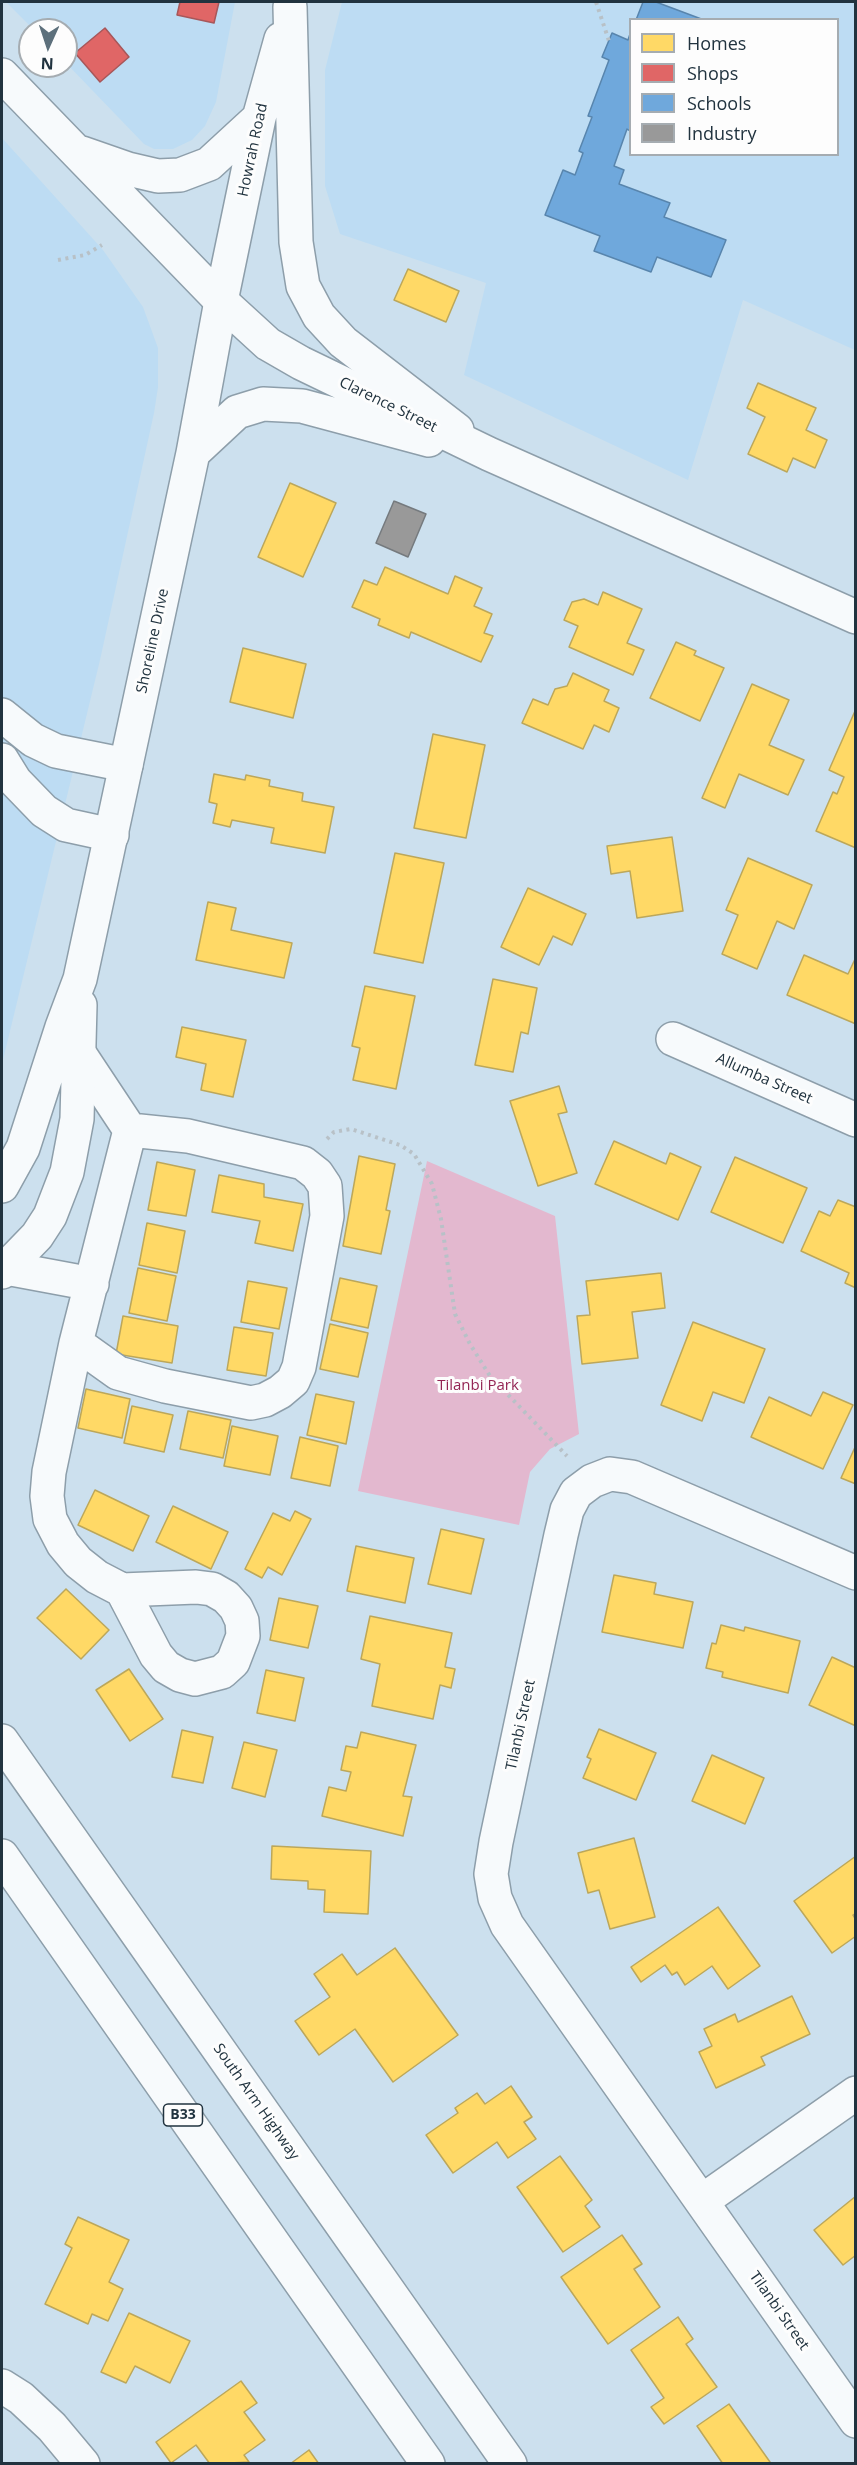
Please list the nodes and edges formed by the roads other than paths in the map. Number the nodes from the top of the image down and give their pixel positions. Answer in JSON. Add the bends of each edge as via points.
{"nodes":[{"id":1,"x":290,"y":4,"type":"edge"},
{"id":2,"x":2,"y":75,"type":"edge"},
{"id":3,"x":259,"y":118,"type":"junction"},
{"id":4,"x":75,"y":150,"type":"junction"},
{"id":5,"x":221,"y":301,"type":"junction"},
{"id":6,"x":193,"y":453,"type":"junction"},
{"id":7,"x":489,"y":454,"type":"junction"},
{"id":8,"x":855,"y":617,"type":"edge"},
{"id":9,"x":2,"y":715,"type":"edge"},
{"id":10,"x":2,"y":760,"type":"edge"},
{"id":11,"x":126,"y":765,"type":"junction"},
{"id":12,"x":112,"y":835,"type":"junction"},
{"id":13,"x":80,"y":979,"type":"junction"},
{"id":14,"x":672,"y":1039,"type":"dead end"},
{"id":15,"x":79,"y":1053,"type":"junction"},
{"id":16,"x":855,"y":1120,"type":"edge"},
{"id":17,"x":130,"y":1130,"type":"junction"},
{"id":18,"x":2,"y":1186,"type":"edge"},
{"id":19,"x":4,"y":1270,"type":"edge"},
{"id":20,"x":92,"y":1284,"type":"junction"},
{"id":21,"x":76,"y":1343,"type":"junction"},
{"id":22,"x":855,"y":1573,"type":"edge"},
{"id":23,"x":122,"y":1590,"type":"dead end"},
{"id":24,"x":2,"y":1741,"type":"edge"},
{"id":25,"x":2,"y":1856,"type":"edge"},
{"id":26,"x":855,"y":2093,"type":"edge"},
{"id":27,"x":702,"y":2201,"type":"junction"},
{"id":28,"x":2,"y":2386,"type":"edge"},
{"id":29,"x":855,"y":2421,"type":"edge"},
{"id":30,"x":83,"y":2463,"type":"edge"},
{"id":31,"x":428,"y":2463,"type":"edge"},
{"id":32,"x":510,"y":2463,"type":"edge"}],
"edges":[{"from":1,"to":3,"type":"main road","name":"Howrah Road"},
{"from":1,"to":7,"type":"main road","via":[[297,262],[309,301],[343,342]]},
{"from":2,"to":4,"type":"main road","name":"Clarence Street"},
{"from":3,"to":4,"type":"main road","via":[[209,164],[180,175],[158,176],[128,169]]},
{"from":3,"to":5,"type":"main road","name":"Howrah Road"},
{"from":4,"to":5,"type":"main road","name":"Clarence Street"},
{"from":5,"to":6,"type":"main road","name":"Shoreline Drive"},
{"from":5,"to":7,"type":"main road","name":"Clarence Street","via":[[252,332],[283,354]]},
{"from":6,"to":7,"type":"main road","via":[[237,412],[253,405],[276,404],[302,406]]},
{"from":6,"to":11,"type":"main road","name":"Shoreline Drive"},
{"from":7,"to":8,"type":"main road","name":"Clarence Street"},
{"from":9,"to":11,"type":"main road","via":[[33,740],[56,751]]},
{"from":10,"to":12,"type":"main road","via":[[15,781],[44,811],[66,825]]},
{"from":11,"to":12,"type":"main road","name":"Shoreline Drive"},
{"from":12,"to":13,"type":"main road","name":"Shoreline Drive"},
{"from":13,"to":15,"type":"main road","name":"Shoreline Drive"},
{"from":13,"to":18,"type":"main road","name":"Shoreline Drive","via":[[23,1148]]},
{"from":14,"to":16,"type":"main road","name":"Allumba Street"},
{"from":15,"to":17,"type":"main road"},
{"from":15,"to":19,"type":"main road","name":"Shoreline Drive","via":[[72,1152],[61,1191],[36,1236]]},
{"from":17,"to":20,"type":"main road"},
{"from":17,"to":21,"type":"main road","via":[[188,1136],[303,1163],[317,1174],[325,1186],[327,1216],[299,1366],[293,1381],[280,1392],[251,1403],[118,1373]]},
{"from":19,"to":20,"type":"main road"},
{"from":20,"to":21,"type":"main road"},
{"from":21,"to":23,"type":"main road","via":[[49,1472],[46,1496],[50,1519],[78,1562]]},
{"from":22,"to":27,"type":"main road","name":"Tilanbi Street","via":[[632,1477],[610,1474],[592,1481],[576,1493],[565,1518],[496,1842],[492,1874],[495,1898],[507,1925]]},
{"from":24,"to":32,"type":"main road","name":"South Arm Highway"},
{"from":25,"to":31,"type":"main road","number":"B33"},
{"from":26,"to":27,"type":"main road"},
{"from":27,"to":29,"type":"main road","name":"Tilanbi Street"},
{"from":28,"to":30,"type":"main road","via":[[52,2427]]}]}
